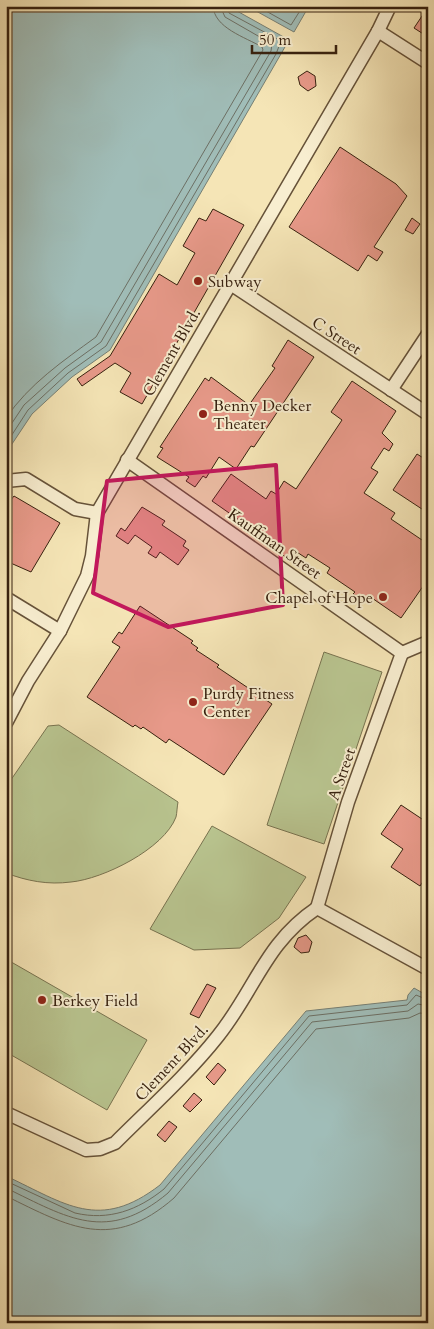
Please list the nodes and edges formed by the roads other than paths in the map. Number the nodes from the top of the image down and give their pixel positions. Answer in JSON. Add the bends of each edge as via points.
{"nodes":[{"id":1,"x":390,"y":6,"type":"edge"},
{"id":2,"x":378,"y":31,"type":"junction"},
{"id":3,"x":428,"y":62,"type":"edge"},
{"id":4,"x":229,"y":283,"type":"junction"},
{"id":5,"x":428,"y":334,"type":"edge"},
{"id":6,"x":391,"y":390,"type":"junction"},
{"id":7,"x":428,"y":414,"type":"edge"},
{"id":8,"x":127,"y":460,"type":"junction"},
{"id":9,"x":6,"y":481,"type":"edge"},
{"id":10,"x":97,"y":513,"type":"junction"},
{"id":11,"x":6,"y":598,"type":"edge"},
{"id":12,"x":60,"y":631,"type":"junction"},
{"id":13,"x":428,"y":642,"type":"edge"},
{"id":14,"x":402,"y":653,"type":"junction"},
{"id":15,"x":6,"y":723,"type":"edge"},
{"id":16,"x":318,"y":908,"type":"junction"},
{"id":17,"x":428,"y":969,"type":"edge"},
{"id":18,"x":6,"y":1113,"type":"edge"}],
"edges":[{"from":1,"to":2,"type":"street","name":"Clement Blvd."},
{"from":2,"to":3,"type":"street"},
{"from":2,"to":4,"type":"street","name":"Clement Blvd."},
{"from":4,"to":6,"type":"street","name":"C Street"},
{"from":4,"to":8,"type":"street","name":"Clement Blvd."},
{"from":5,"to":6,"type":"street"},
{"from":6,"to":7,"type":"street","name":"C Street"},
{"from":8,"to":10,"type":"street","name":"Clement Blvd."},
{"from":8,"to":14,"type":"street","name":"Kauffman Street"},
{"from":9,"to":10,"type":"street","via":[[26,479],[75,509]]},
{"from":10,"to":12,"type":"street","name":"Clement Blvd.","via":[[87,576]]},
{"from":11,"to":12,"type":"street"},
{"from":12,"to":15,"type":"street","name":"Clement Blvd."},
{"from":13,"to":14,"type":"street"},
{"from":14,"to":16,"type":"street","name":"A Street","via":[[348,802]]},
{"from":16,"to":17,"type":"street"},
{"from":16,"to":18,"type":"street","name":"Clement Blvd.","via":[[292,926],[267,956],[228,1022],[204,1053],[115,1143],[86,1150]]}]}
